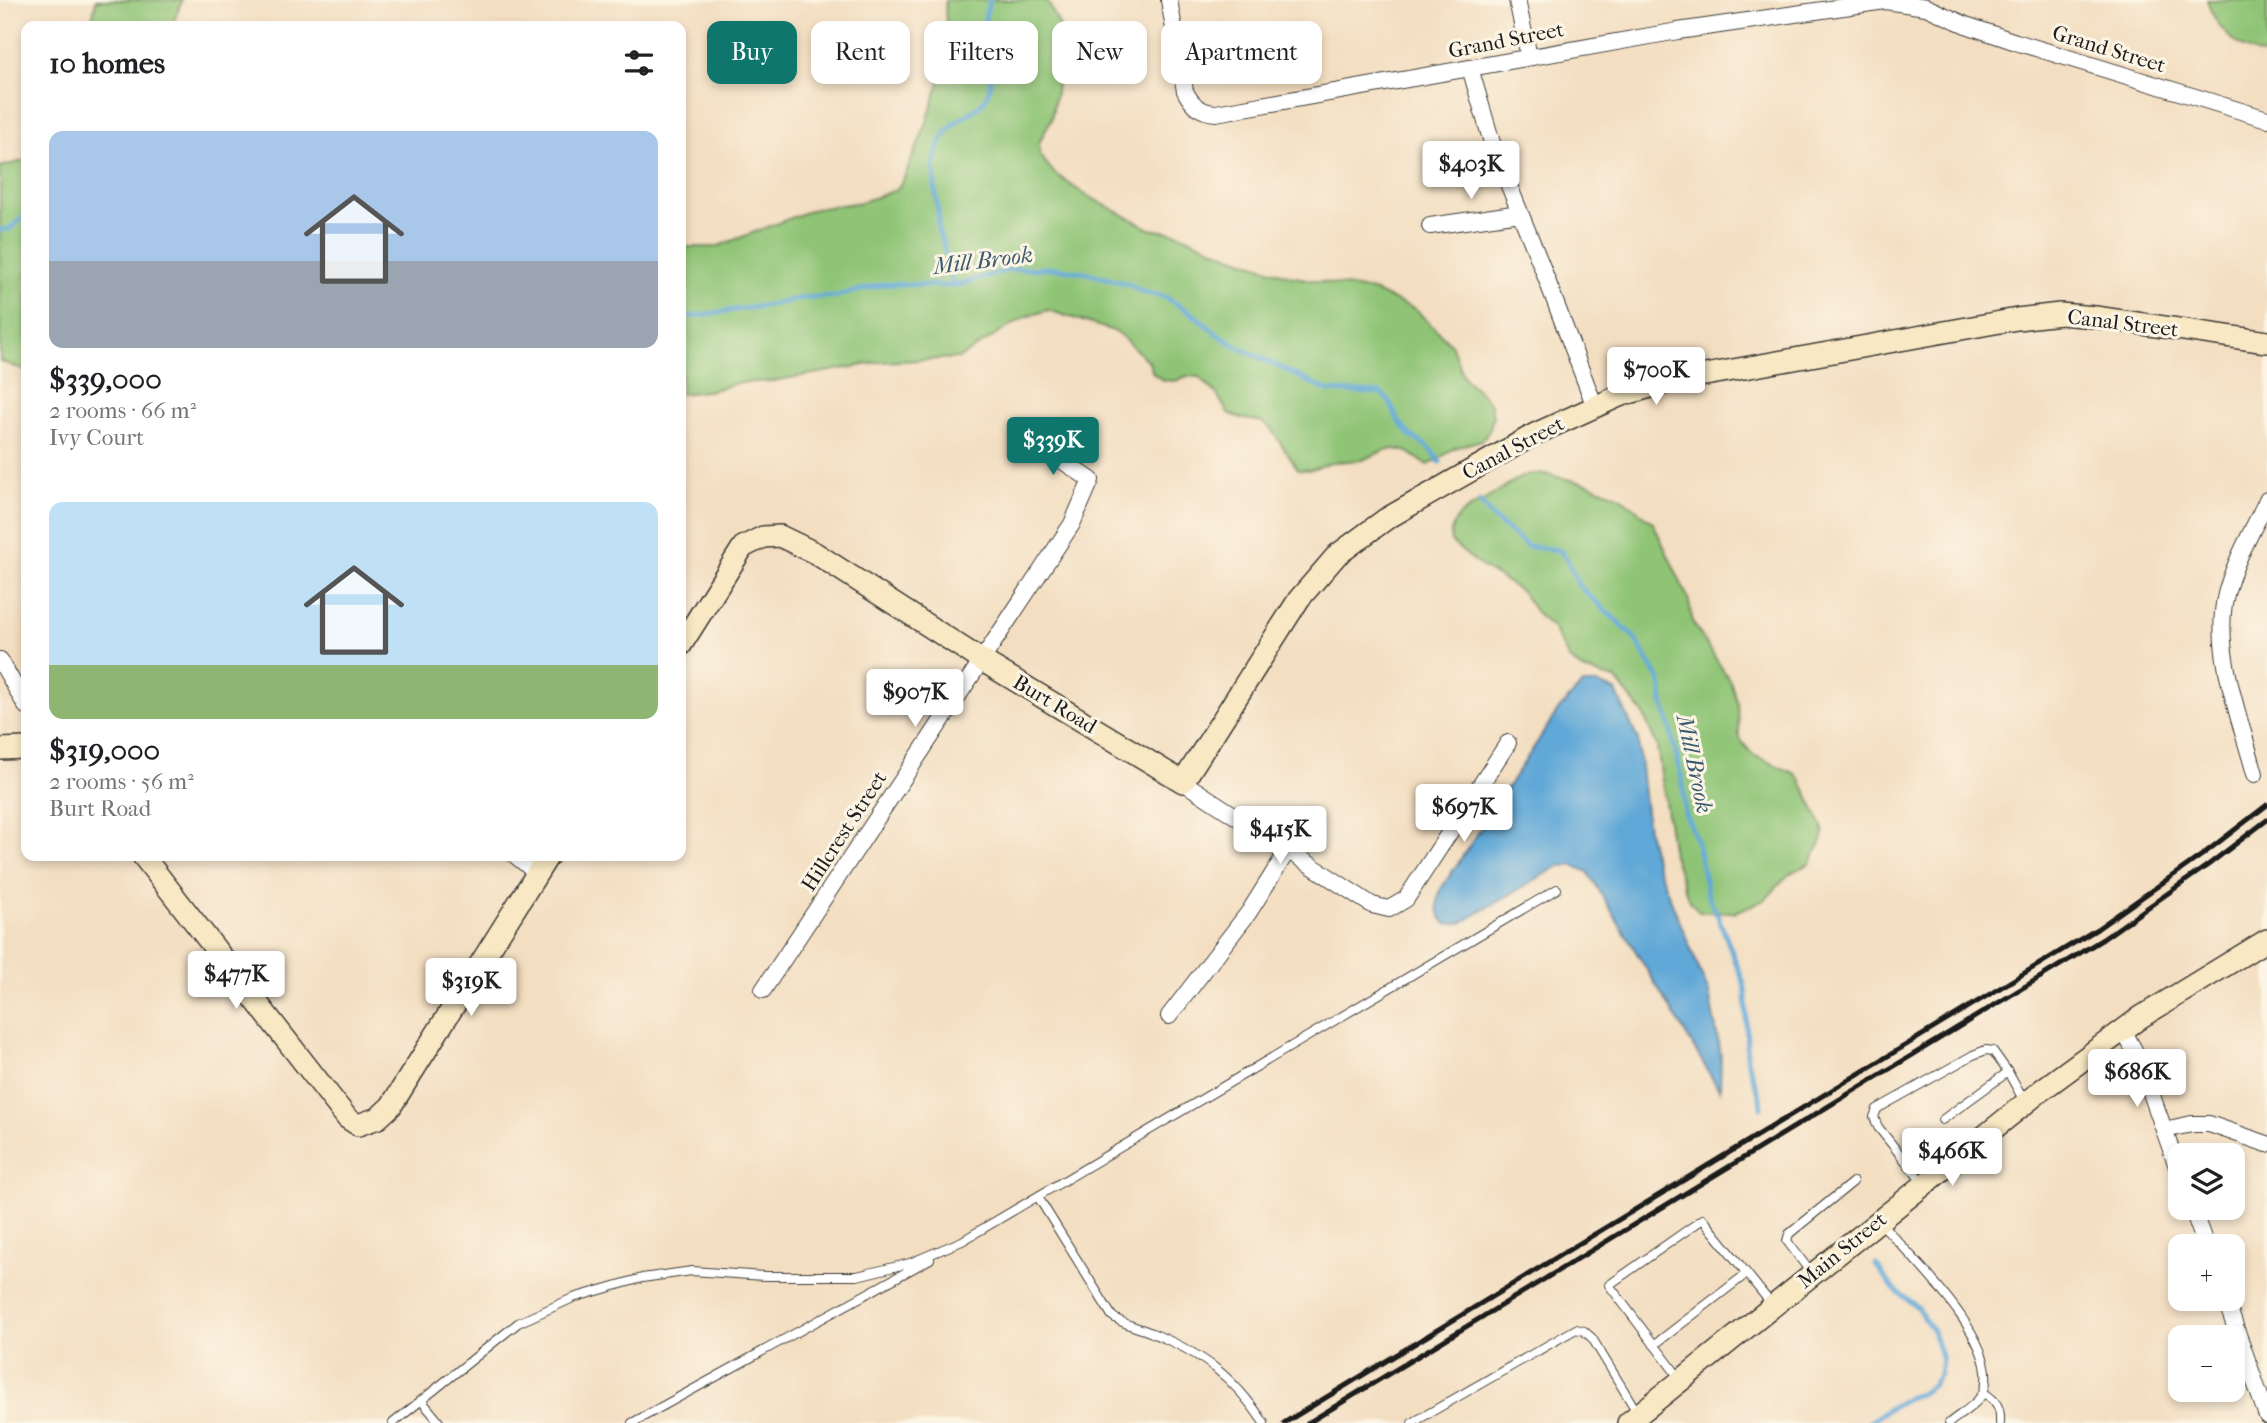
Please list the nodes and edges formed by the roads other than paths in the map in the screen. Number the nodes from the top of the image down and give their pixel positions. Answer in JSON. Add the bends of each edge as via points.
{"nodes":[{"id":1,"x":1169,"y":0,"type":"edge"},
{"id":2,"x":1517,"y":0,"type":"edge"},
{"id":3,"x":1530,"y":57,"type":"junction"},
{"id":4,"x":1470,"y":68,"type":"junction"},
{"id":5,"x":2267,"y":119,"type":"edge"},
{"id":6,"x":1520,"y":214,"type":"junction"},
{"id":7,"x":1430,"y":226,"type":"dead end"},
{"id":8,"x":2267,"y":342,"type":"edge"},
{"id":9,"x":1595,"y":407,"type":"junction"},
{"id":10,"x":1036,"y":443,"type":"dead end"},
{"id":11,"x":2267,"y":500,"type":"edge"},
{"id":12,"x":686,"y":637,"type":"edge"},
{"id":13,"x":0,"y":660,"type":"edge"},
{"id":14,"x":983,"y":661,"type":"junction"},
{"id":15,"x":21,"y":697,"type":"edge"},
{"id":16,"x":1508,"y":743,"type":"dead end"},
{"id":17,"x":21,"y":748,"type":"edge"},
{"id":18,"x":0,"y":749,"type":"edge"},
{"id":19,"x":2255,"y":774,"type":"dead end"},
{"id":20,"x":1183,"y":782,"type":"junction"},
{"id":21,"x":1288,"y":850,"type":"junction"},
{"id":22,"x":147,"y":861,"type":"edge"},
{"id":23,"x":543,"y":864,"type":"edge"},
{"id":24,"x":1557,"y":889,"type":"dead end"},
{"id":25,"x":2267,"y":940,"type":"edge"},
{"id":26,"x":763,"y":990,"type":"dead end"},
{"id":27,"x":1169,"y":1016,"type":"dead end"},
{"id":28,"x":2123,"y":1030,"type":"junction"},
{"id":29,"x":2008,"y":1072,"type":"junction"},
{"id":30,"x":2026,"y":1103,"type":"junction"},
{"id":31,"x":1942,"y":1120,"type":"dead end"},
{"id":32,"x":2164,"y":1130,"type":"junction"},
{"id":33,"x":2169,"y":1143,"type":"edge"},
{"id":34,"x":2267,"y":1144,"type":"edge"},
{"id":35,"x":1853,"y":1182,"type":"dead end"},
{"id":36,"x":1924,"y":1184,"type":"junction"},
{"id":37,"x":1038,"y":1197,"type":"junction"},
{"id":38,"x":1879,"y":1221,"type":"junction"},
{"id":39,"x":962,"y":1241,"type":"junction"},
{"id":40,"x":1746,"y":1273,"type":"junction"},
{"id":41,"x":1812,"y":1274,"type":"junction"},
{"id":42,"x":1773,"y":1306,"type":"junction"},
{"id":43,"x":2230,"y":1311,"type":"edge"},
{"id":44,"x":1654,"y":1345,"type":"junction"},
{"id":45,"x":1681,"y":1380,"type":"junction"},
{"id":46,"x":1984,"y":1392,"type":"junction"},
{"id":47,"x":421,"y":1400,"type":"junction"},
{"id":48,"x":2267,"y":1416,"type":"edge"},
{"id":49,"x":1634,"y":1419,"type":"edge"},
{"id":50,"x":393,"y":1423,"type":"edge"},
{"id":51,"x":440,"y":1423,"type":"edge"},
{"id":52,"x":632,"y":1423,"type":"edge"},
{"id":53,"x":1264,"y":1423,"type":"edge"},
{"id":54,"x":1412,"y":1423,"type":"edge"},
{"id":55,"x":1949,"y":1423,"type":"edge"},
{"id":56,"x":2000,"y":1423,"type":"edge"}],
"edges":[{"from":1,"to":4,"type":"street","name":"Grand Street","via":[[1185,91],[1205,113]]},
{"from":2,"to":3,"type":"street"},
{"from":3,"to":4,"type":"street","name":"Grand Street"},
{"from":3,"to":5,"type":"street","name":"Grand Street","via":[[1852,4],[1896,1]]},
{"from":4,"to":6,"type":"street","via":[[1483,120]]},
{"from":6,"to":7,"type":"street"},
{"from":6,"to":9,"type":"street"},
{"from":8,"to":9,"type":"street","name":"Canal Street","via":[[2095,317],[2047,316],[1703,375],[1645,388]]},
{"from":9,"to":20,"type":"street","name":"Canal Street","via":[[1535,434],[1415,501],[1337,555],[1299,599]]},
{"from":10,"to":14,"type":"street","name":"Hillcrest Street","via":[[1091,480],[1072,524]]},
{"from":11,"to":19,"type":"street","via":[[2234,572],[2222,613],[2223,653]]},
{"from":12,"to":14,"type":"street","name":"Burt Road","via":[[743,547],[763,537],[780,536],[815,553]]},
{"from":13,"to":15,"type":"street"},
{"from":14,"to":20,"type":"street","name":"Burt Road"},
{"from":14,"to":26,"type":"street","name":"Hillcrest Street"},
{"from":16,"to":21,"type":"street","name":"Burt Road","via":[[1406,899],[1389,909],[1372,905]]},
{"from":17,"to":18,"type":"street"},
{"from":20,"to":21,"type":"street","name":"Burt Road"},
{"from":21,"to":27,"type":"street","via":[[1249,912]]},
{"from":22,"to":23,"type":"street","via":[[347,1118],[358,1125],[378,1118],[391,1106]]},
{"from":24,"to":37,"type":"lane"},
{"from":25,"to":28,"type":"street","name":"Main Street"},
{"from":28,"to":30,"type":"street","name":"Main Street"},
{"from":28,"to":32,"type":"street","via":[[2139,1059]]},
{"from":29,"to":30,"type":"lane"},
{"from":29,"to":31,"type":"lane"},
{"from":29,"to":36,"type":"lane","via":[[1993,1051],[1986,1050],[1877,1109],[1878,1127]]},
{"from":30,"to":36,"type":"street","name":"Main Street"},
{"from":32,"to":33,"type":"street"},
{"from":32,"to":34,"type":"street","via":[[2209,1124]]},
{"from":35,"to":41,"type":"lane","via":[[1789,1234],[1787,1241]]},
{"from":36,"to":38,"type":"street","name":"Main Street"},
{"from":37,"to":39,"type":"lane"},
{"from":37,"to":53,"type":"lane","via":[[1112,1316],[1215,1366]]},
{"from":38,"to":41,"type":"street","name":"Main Street"},
{"from":38,"to":46,"type":"lane","via":[[1959,1311],[1980,1348],[1987,1376]]},
{"from":39,"to":47,"type":"lane","via":[[909,1263],[857,1276],[692,1270],[642,1278],[573,1298],[518,1323]]},
{"from":39,"to":52,"type":"lane"},
{"from":40,"to":42,"type":"lane"},
{"from":40,"to":44,"type":"lane"},
{"from":40,"to":44,"type":"lane","via":[[1703,1219],[1609,1285]]},
{"from":41,"to":42,"type":"street","name":"Main Street"},
{"from":42,"to":45,"type":"street","name":"Main Street"},
{"from":43,"to":48,"type":"street"},
{"from":44,"to":45,"type":"lane"},
{"from":45,"to":49,"type":"street","name":"Main Street"},
{"from":46,"to":55,"type":"lane"},
{"from":46,"to":56,"type":"lane","via":[[2000,1407]]},
{"from":47,"to":50,"type":"lane"},
{"from":47,"to":51,"type":"lane"},
{"from":49,"to":54,"type":"lane","via":[[1592,1338],[1576,1329]]}]}
